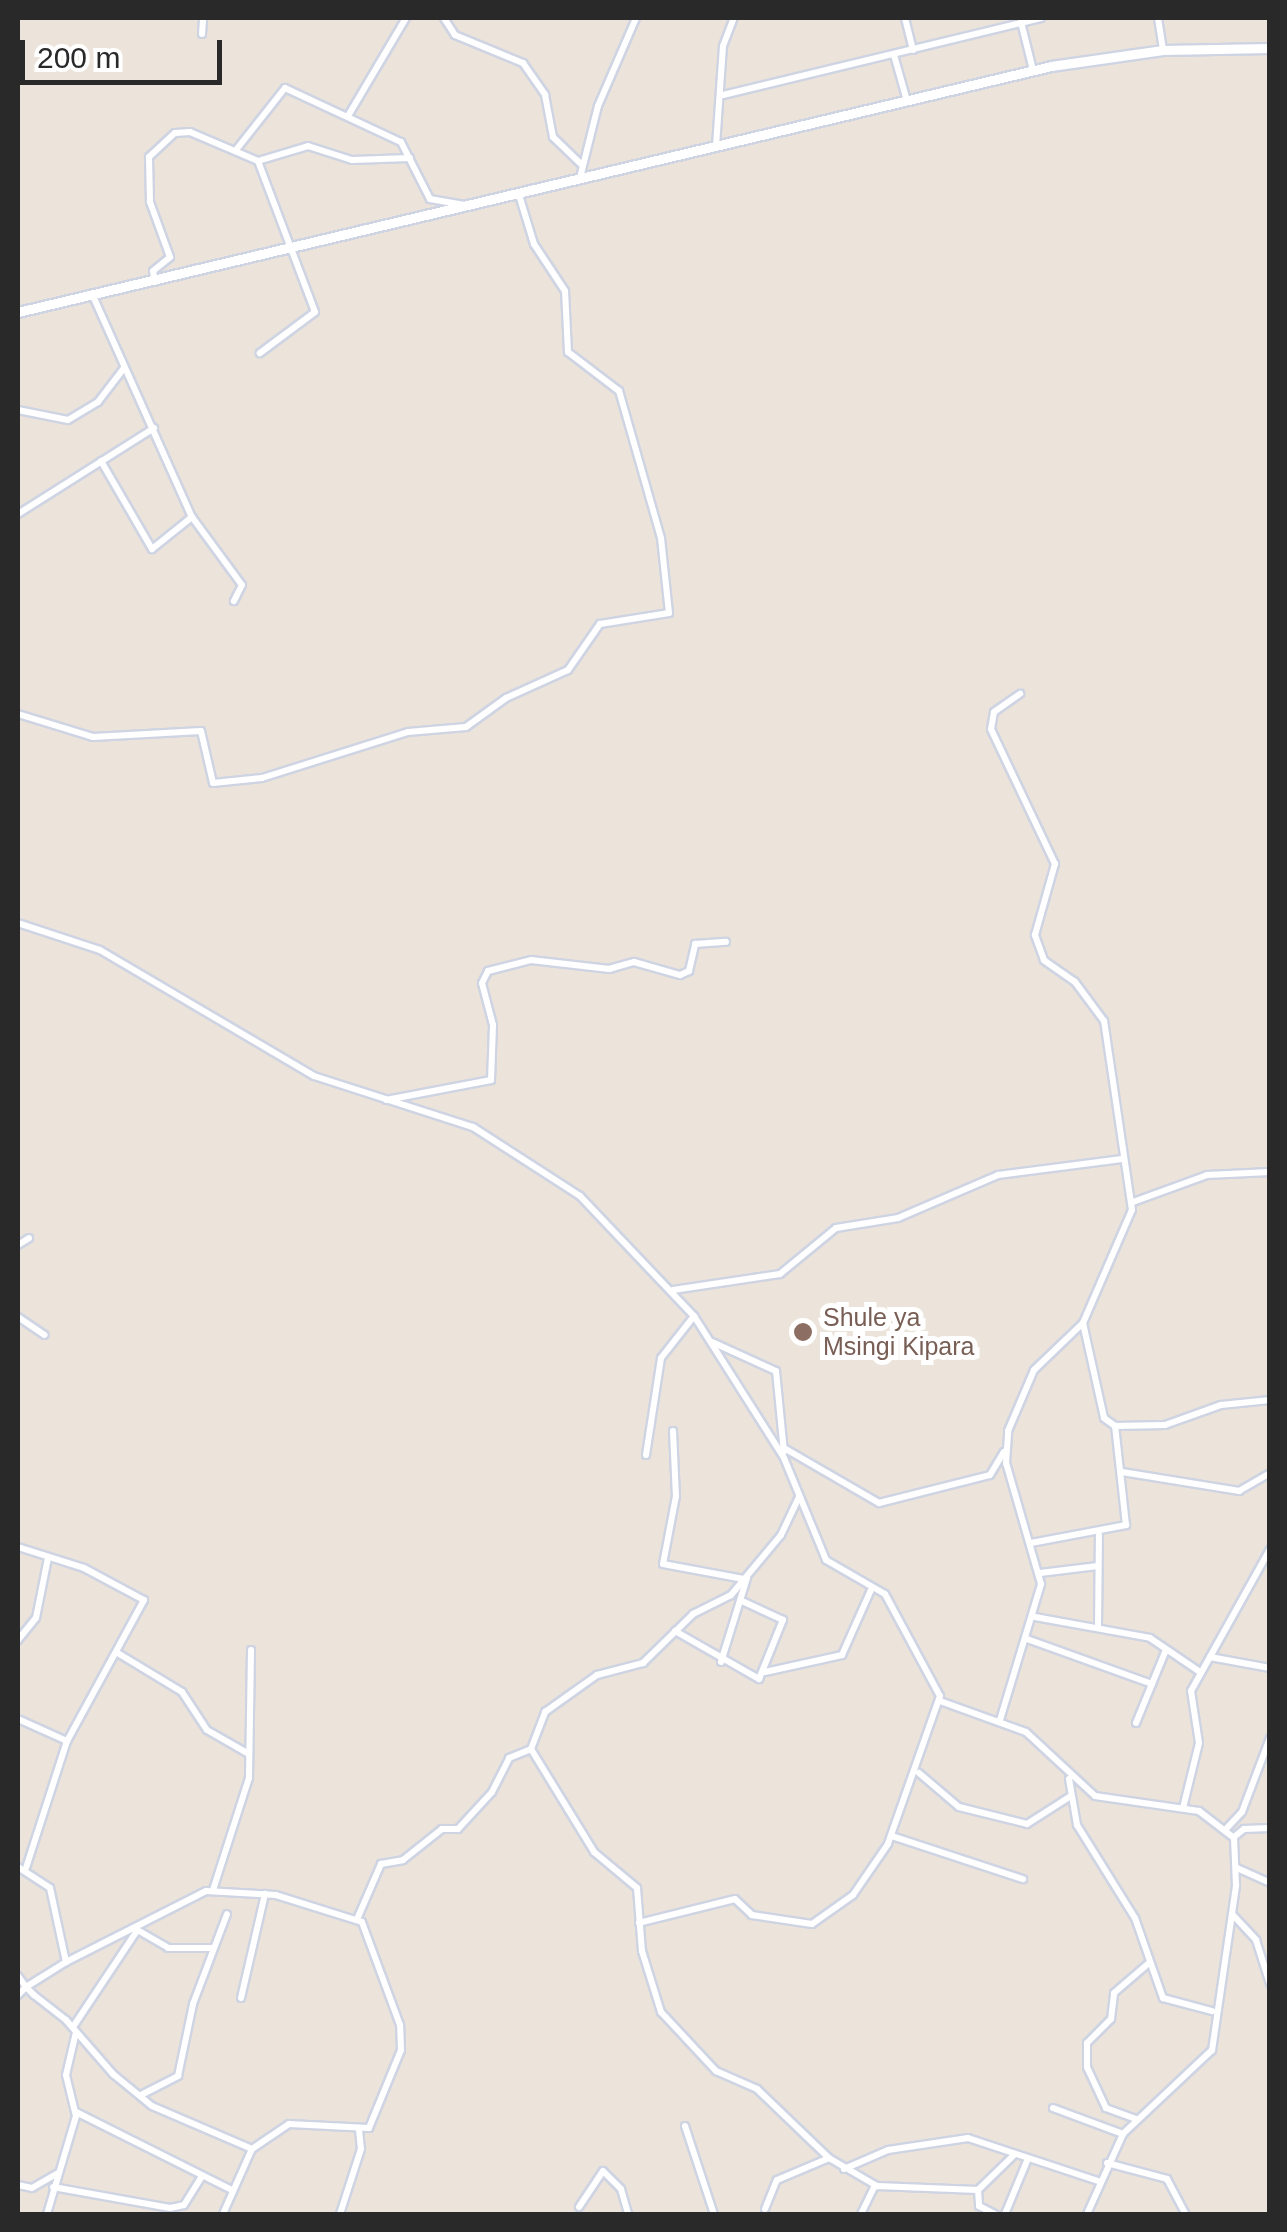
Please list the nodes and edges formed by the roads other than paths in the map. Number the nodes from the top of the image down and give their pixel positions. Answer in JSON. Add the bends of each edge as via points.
{"nodes":[{"id":1,"x":203,"y":18,"type":"edge"},
{"id":2,"x":406,"y":18,"type":"edge"},
{"id":3,"x":444,"y":18,"type":"edge"},
{"id":4,"x":636,"y":18,"type":"edge"},
{"id":5,"x":734,"y":18,"type":"edge"},
{"id":6,"x":905,"y":18,"type":"edge"},
{"id":7,"x":1041,"y":18,"type":"edge"},
{"id":8,"x":1158,"y":18,"type":"edge"},
{"id":9,"x":1021,"y":22,"type":"junction"},
{"id":10,"x":202,"y":34,"type":"dead end"},
{"id":11,"x":1270,"y":48,"type":"edge"},
{"id":12,"x":913,"y":50,"type":"junction"},
{"id":13,"x":1163,"y":50,"type":"junction"},
{"id":14,"x":894,"y":54,"type":"junction"},
{"id":15,"x":1033,"y":70,"type":"junction"},
{"id":16,"x":723,"y":95,"type":"junction"},
{"id":17,"x":907,"y":100,"type":"junction"},
{"id":18,"x":348,"y":116,"type":"junction"},
{"id":19,"x":716,"y":146,"type":"junction"},
{"id":20,"x":236,"y":150,"type":"junction"},
{"id":21,"x":410,"y":158,"type":"junction"},
{"id":22,"x":258,"y":161,"type":"junction"},
{"id":23,"x":581,"y":164,"type":"junction"},
{"id":24,"x":580,"y":178,"type":"junction"},
{"id":25,"x":519,"y":195,"type":"junction"},
{"id":26,"x":464,"y":204,"type":"junction"},
{"id":27,"x":297,"y":249,"type":"junction"},
{"id":28,"x":155,"y":283,"type":"junction"},
{"id":29,"x":93,"y":296,"type":"junction"},
{"id":30,"x":18,"y":312,"type":"edge"},
{"id":31,"x":260,"y":354,"type":"dead end"},
{"id":32,"x":124,"y":368,"type":"junction"},
{"id":33,"x":18,"y":410,"type":"edge"},
{"id":34,"x":154,"y":428,"type":"junction"},
{"id":35,"x":101,"y":462,"type":"junction"},
{"id":36,"x":18,"y":514,"type":"edge"},
{"id":37,"x":192,"y":517,"type":"junction"},
{"id":38,"x":234,"y":601,"type":"dead end"},
{"id":39,"x":1020,"y":694,"type":"dead end"},
{"id":40,"x":18,"y":714,"type":"edge"},
{"id":41,"x":18,"y":923,"type":"edge"},
{"id":42,"x":726,"y":942,"type":"dead end"},
{"id":43,"x":385,"y":1100,"type":"junction"},
{"id":44,"x":1122,"y":1160,"type":"junction"},
{"id":45,"x":1270,"y":1172,"type":"edge"},
{"id":46,"x":1132,"y":1202,"type":"junction"},
{"id":47,"x":29,"y":1238,"type":"dead end"},
{"id":48,"x":18,"y":1245,"type":"edge"},
{"id":49,"x":672,"y":1290,"type":"junction"},
{"id":50,"x":694,"y":1316,"type":"junction"},
{"id":51,"x":18,"y":1317,"type":"edge"},
{"id":52,"x":1083,"y":1323,"type":"junction"},
{"id":53,"x":45,"y":1335,"type":"dead end"},
{"id":54,"x":709,"y":1341,"type":"junction"},
{"id":55,"x":1270,"y":1400,"type":"edge"},
{"id":56,"x":1114,"y":1426,"type":"junction"},
{"id":57,"x":673,"y":1432,"type":"dead end"},
{"id":58,"x":784,"y":1448,"type":"junction"},
{"id":59,"x":1004,"y":1450,"type":"junction"},
{"id":60,"x":646,"y":1456,"type":"dead end"},
{"id":61,"x":784,"y":1458,"type":"junction"},
{"id":62,"x":1122,"y":1472,"type":"junction"},
{"id":63,"x":1270,"y":1473,"type":"edge"},
{"id":64,"x":800,"y":1497,"type":"junction"},
{"id":65,"x":1099,"y":1535,"type":"junction"},
{"id":66,"x":1031,"y":1543,"type":"junction"},
{"id":67,"x":18,"y":1547,"type":"edge"},
{"id":68,"x":1270,"y":1550,"type":"edge"},
{"id":69,"x":48,"y":1558,"type":"junction"},
{"id":70,"x":1098,"y":1566,"type":"junction"},
{"id":71,"x":1040,"y":1573,"type":"junction"},
{"id":72,"x":746,"y":1578,"type":"junction"},
{"id":73,"x":871,"y":1590,"type":"junction"},
{"id":74,"x":740,"y":1600,"type":"junction"},
{"id":75,"x":1034,"y":1616,"type":"junction"},
{"id":76,"x":1098,"y":1626,"type":"junction"},
{"id":77,"x":675,"y":1631,"type":"junction"},
{"id":78,"x":1027,"y":1639,"type":"junction"},
{"id":79,"x":18,"y":1640,"type":"edge"},
{"id":80,"x":251,"y":1650,"type":"dead end"},
{"id":81,"x":1166,"y":1650,"type":"junction"},
{"id":82,"x":116,"y":1652,"type":"junction"},
{"id":83,"x":1210,"y":1657,"type":"junction"},
{"id":84,"x":721,"y":1662,"type":"junction"},
{"id":85,"x":1270,"y":1668,"type":"edge"},
{"id":86,"x":1200,"y":1672,"type":"junction"},
{"id":87,"x":764,"y":1673,"type":"junction"},
{"id":88,"x":1152,"y":1684,"type":"junction"},
{"id":89,"x":940,"y":1701,"type":"junction"},
{"id":90,"x":18,"y":1719,"type":"edge"},
{"id":91,"x":1000,"y":1720,"type":"junction"},
{"id":92,"x":1136,"y":1723,"type":"dead end"},
{"id":93,"x":1270,"y":1738,"type":"edge"},
{"id":94,"x":67,"y":1741,"type":"junction"},
{"id":95,"x":531,"y":1749,"type":"junction"},
{"id":96,"x":250,"y":1754,"type":"junction"},
{"id":97,"x":919,"y":1773,"type":"junction"},
{"id":98,"x":1069,"y":1778,"type":"junction"},
{"id":99,"x":1071,"y":1796,"type":"junction"},
{"id":100,"x":1184,"y":1808,"type":"junction"},
{"id":101,"x":1226,"y":1828,"type":"junction"},
{"id":102,"x":1270,"y":1828,"type":"edge"},
{"id":103,"x":892,"y":1836,"type":"junction"},
{"id":104,"x":1234,"y":1838,"type":"junction"},
{"id":105,"x":22,"y":1868,"type":"edge"},
{"id":106,"x":1237,"y":1868,"type":"junction"},
{"id":107,"x":1023,"y":1880,"type":"dead end"},
{"id":108,"x":1270,"y":1883,"type":"edge"},
{"id":109,"x":213,"y":1890,"type":"junction"},
{"id":110,"x":266,"y":1894,"type":"junction"},
{"id":111,"x":227,"y":1914,"type":"dead end"},
{"id":112,"x":1232,"y":1914,"type":"junction"},
{"id":113,"x":358,"y":1918,"type":"junction"},
{"id":114,"x":639,"y":1923,"type":"junction"},
{"id":115,"x":135,"y":1930,"type":"junction"},
{"id":116,"x":212,"y":1948,"type":"junction"},
{"id":117,"x":66,"y":1962,"type":"junction"},
{"id":118,"x":1150,"y":1962,"type":"junction"},
{"id":119,"x":18,"y":1976,"type":"edge"},
{"id":120,"x":1270,"y":1984,"type":"edge"},
{"id":121,"x":26,"y":1987,"type":"junction"},
{"id":122,"x":18,"y":1995,"type":"edge"},
{"id":123,"x":241,"y":1998,"type":"dead end"},
{"id":124,"x":1212,"y":2010,"type":"junction"},
{"id":125,"x":74,"y":2029,"type":"junction"},
{"id":126,"x":139,"y":2095,"type":"junction"},
{"id":127,"x":1053,"y":2108,"type":"dead end"},
{"id":128,"x":76,"y":2112,"type":"junction"},
{"id":129,"x":1138,"y":2119,"type":"junction"},
{"id":130,"x":686,"y":2126,"type":"dead end"},
{"id":131,"x":359,"y":2132,"type":"junction"},
{"id":132,"x":1123,"y":2134,"type":"junction"},
{"id":133,"x":252,"y":2150,"type":"junction"},
{"id":134,"x":1014,"y":2155,"type":"junction"},
{"id":135,"x":829,"y":2158,"type":"junction"},
{"id":136,"x":1027,"y":2162,"type":"junction"},
{"id":137,"x":1106,"y":2163,"type":"junction"},
{"id":138,"x":844,"y":2169,"type":"junction"},
{"id":139,"x":56,"y":2174,"type":"junction"},
{"id":140,"x":201,"y":2178,"type":"junction"},
{"id":141,"x":1098,"y":2182,"type":"junction"},
{"id":142,"x":18,"y":2185,"type":"edge"},
{"id":143,"x":874,"y":2185,"type":"junction"},
{"id":144,"x":52,"y":2187,"type":"junction"},
{"id":145,"x":232,"y":2190,"type":"junction"},
{"id":146,"x":978,"y":2190,"type":"junction"},
{"id":147,"x":579,"y":2207,"type":"dead end"},
{"id":148,"x":766,"y":2209,"type":"dead end"},
{"id":149,"x":46,"y":2214,"type":"edge"},
{"id":150,"x":223,"y":2214,"type":"edge"},
{"id":151,"x":340,"y":2214,"type":"edge"},
{"id":152,"x":628,"y":2214,"type":"edge"},
{"id":153,"x":714,"y":2214,"type":"edge"},
{"id":154,"x":861,"y":2214,"type":"edge"},
{"id":155,"x":995,"y":2214,"type":"edge"},
{"id":156,"x":1005,"y":2214,"type":"edge"},
{"id":157,"x":1087,"y":2214,"type":"edge"},
{"id":158,"x":1186,"y":2214,"type":"edge"}],
"edges":[{"from":1,"to":10,"type":"street"},
{"from":2,"to":18,"type":"street"},
{"from":3,"to":23,"type":"street","via":[[455,35],[522,64],[545,94],[553,137]]},
{"from":4,"to":23,"type":"street"},
{"from":5,"to":16,"type":"street","via":[[723,46]]},
{"from":6,"to":12,"type":"street"},
{"from":7,"to":9,"type":"street"},
{"from":8,"to":13,"type":"street"},
{"from":9,"to":12,"type":"street"},
{"from":9,"to":15,"type":"street"},
{"from":11,"to":13,"type":"main road"},
{"from":12,"to":14,"type":"street"},
{"from":13,"to":15,"type":"main road"},
{"from":14,"to":16,"type":"street"},
{"from":14,"to":17,"type":"street"},
{"from":15,"to":17,"type":"main road"},
{"from":16,"to":19,"type":"street"},
{"from":17,"to":19,"type":"main road"},
{"from":18,"to":20,"type":"street","via":[[281,89]]},
{"from":18,"to":21,"type":"street","via":[[403,143]]},
{"from":19,"to":24,"type":"main road"},
{"from":20,"to":22,"type":"street"},
{"from":20,"to":28,"type":"street","via":[[182,131],[150,151],[150,202],[170,256],[153,271]]},
{"from":21,"to":22,"type":"street","via":[[352,160],[308,146]]},
{"from":21,"to":26,"type":"street","via":[[430,199]]},
{"from":22,"to":27,"type":"street"},
{"from":23,"to":24,"type":"street"},
{"from":24,"to":25,"type":"main road"},
{"from":25,"to":26,"type":"main road"},
{"from":25,"to":40,"type":"street","via":[[534,244],[565,291],[568,352],[619,391],[662,538],[669,613],[600,624],[568,670],[506,698],[466,727],[408,732],[262,778],[212,782],[201,732],[93,737]]},
{"from":26,"to":27,"type":"main road"},
{"from":27,"to":28,"type":"main road"},
{"from":27,"to":31,"type":"street","via":[[314,318]]},
{"from":28,"to":29,"type":"main road"},
{"from":29,"to":30,"type":"main road"},
{"from":29,"to":32,"type":"street"},
{"from":32,"to":33,"type":"street","via":[[98,402],[68,420]]},
{"from":32,"to":34,"type":"street"},
{"from":34,"to":35,"type":"street"},
{"from":34,"to":37,"type":"street"},
{"from":35,"to":36,"type":"street"},
{"from":35,"to":37,"type":"street","via":[[152,549]]},
{"from":37,"to":38,"type":"street","via":[[242,585]]},
{"from":39,"to":44,"type":"street","via":[[994,712],[991,729],[1056,864],[1035,935],[1044,960],[1078,985],[1104,1021]]},
{"from":41,"to":43,"type":"street","via":[[73,936],[200,1006],[237,1037],[314,1076]]},
{"from":42,"to":43,"type":"street","via":[[695,944],[689,971],[680,975],[634,962],[610,969],[530,960],[488,972],[482,983],[493,1025],[491,1080]]},
{"from":43,"to":49,"type":"street","via":[[440,1112],[505,1144],[592,1206]]},
{"from":44,"to":46,"type":"street"},
{"from":44,"to":49,"type":"street","via":[[998,1174],[898,1218],[836,1228],[790,1270]]},
{"from":45,"to":46,"type":"street","via":[[1207,1175]]},
{"from":46,"to":52,"type":"street"},
{"from":47,"to":48,"type":"street"},
{"from":49,"to":50,"type":"street"},
{"from":50,"to":54,"type":"street"},
{"from":50,"to":60,"type":"street","via":[[660,1358]]},
{"from":51,"to":53,"type":"street"},
{"from":52,"to":56,"type":"street","via":[[1104,1418]]},
{"from":52,"to":59,"type":"street","via":[[1034,1370]]},
{"from":54,"to":58,"type":"street","via":[[776,1372]]},
{"from":54,"to":61,"type":"street"},
{"from":55,"to":56,"type":"street","via":[[1221,1405],[1166,1425]]},
{"from":56,"to":62,"type":"street"},
{"from":57,"to":72,"type":"street","via":[[676,1496],[664,1564]]},
{"from":58,"to":59,"type":"street","via":[[879,1503],[990,1475]]},
{"from":58,"to":61,"type":"street"},
{"from":59,"to":66,"type":"street"},
{"from":61,"to":64,"type":"street"},
{"from":62,"to":63,"type":"street","via":[[1238,1491]]},
{"from":62,"to":65,"type":"street","via":[[1127,1524]]},
{"from":64,"to":72,"type":"street"},
{"from":64,"to":73,"type":"street","via":[[826,1560]]},
{"from":65,"to":66,"type":"street"},
{"from":65,"to":70,"type":"street"},
{"from":66,"to":71,"type":"street"},
{"from":67,"to":69,"type":"street"},
{"from":68,"to":83,"type":"street"},
{"from":69,"to":79,"type":"street","via":[[36,1618]]},
{"from":69,"to":82,"type":"street","via":[[144,1600]]},
{"from":70,"to":71,"type":"street"},
{"from":70,"to":76,"type":"street"},
{"from":71,"to":75,"type":"street"},
{"from":72,"to":74,"type":"street"},
{"from":72,"to":77,"type":"street"},
{"from":73,"to":87,"type":"street","via":[[841,1656]]},
{"from":73,"to":89,"type":"street","via":[[886,1594],[933,1674]]},
{"from":74,"to":84,"type":"street"},
{"from":74,"to":87,"type":"street","via":[[783,1619]]},
{"from":75,"to":76,"type":"street"},
{"from":75,"to":78,"type":"street"},
{"from":76,"to":81,"type":"street"},
{"from":77,"to":84,"type":"street"},
{"from":77,"to":95,"type":"street","via":[[643,1663],[597,1675],[557,1701],[540,1718]]},
{"from":78,"to":88,"type":"street"},
{"from":78,"to":91,"type":"street"},
{"from":80,"to":96,"type":"street"},
{"from":81,"to":86,"type":"street"},
{"from":81,"to":88,"type":"street"},
{"from":82,"to":94,"type":"street"},
{"from":82,"to":96,"type":"street","via":[[182,1692],[208,1730]]},
{"from":83,"to":85,"type":"street"},
{"from":83,"to":86,"type":"street"},
{"from":84,"to":87,"type":"street","via":[[754,1680]]},
{"from":86,"to":100,"type":"street","via":[[1189,1701],[1198,1743]]},
{"from":88,"to":92,"type":"street"},
{"from":89,"to":91,"type":"street"},
{"from":89,"to":97,"type":"street"},
{"from":90,"to":94,"type":"street"},
{"from":91,"to":98,"type":"street","via":[[1040,1742]]},
{"from":93,"to":101,"type":"street","via":[[1242,1812]]},
{"from":94,"to":105,"type":"street"},
{"from":95,"to":113,"type":"street","via":[[509,1758],[492,1792],[458,1829],[443,1829],[403,1860],[381,1864]]},
{"from":95,"to":114,"type":"street","via":[[594,1852],[637,1888]]},
{"from":96,"to":109,"type":"street"},
{"from":97,"to":99,"type":"street","via":[[959,1807],[1027,1824]]},
{"from":97,"to":103,"type":"street"},
{"from":98,"to":99,"type":"street"},
{"from":98,"to":100,"type":"street","via":[[1106,1800]]},
{"from":99,"to":118,"type":"street","via":[[1077,1825],[1135,1918]]},
{"from":100,"to":101,"type":"street"},
{"from":101,"to":104,"type":"street"},
{"from":102,"to":104,"type":"street","via":[[1244,1828]]},
{"from":103,"to":107,"type":"street"},
{"from":103,"to":114,"type":"street","via":[[853,1895],[814,1924],[750,1914],[736,1899]]},
{"from":104,"to":106,"type":"street"},
{"from":105,"to":117,"type":"street","via":[[50,1888]]},
{"from":106,"to":108,"type":"street"},
{"from":106,"to":112,"type":"street"},
{"from":109,"to":110,"type":"street"},
{"from":109,"to":115,"type":"street"},
{"from":110,"to":113,"type":"street"},
{"from":110,"to":123,"type":"street"},
{"from":111,"to":116,"type":"street"},
{"from":112,"to":120,"type":"street","via":[[1254,1936]]},
{"from":112,"to":124,"type":"street"},
{"from":113,"to":131,"type":"street","via":[[375,1944],[402,2039],[384,2106]]},
{"from":114,"to":135,"type":"street","via":[[646,1966],[672,2029],[716,2071],[757,2089]]},
{"from":115,"to":116,"type":"street","via":[[175,1950]]},
{"from":115,"to":117,"type":"street"},
{"from":115,"to":125,"type":"street"},
{"from":116,"to":126,"type":"street","via":[[178,2076]]},
{"from":117,"to":121,"type":"street"},
{"from":118,"to":124,"type":"street","via":[[1164,1998]]},
{"from":118,"to":129,"type":"street","via":[[1114,1994],[1111,2019],[1087,2043],[1086,2067],[1106,2108]]},
{"from":119,"to":121,"type":"street"},
{"from":121,"to":122,"type":"street"},
{"from":121,"to":125,"type":"street"},
{"from":124,"to":129,"type":"street","via":[[1216,2033],[1207,2060]]},
{"from":125,"to":126,"type":"street"},
{"from":125,"to":128,"type":"street","via":[[66,2074]]},
{"from":126,"to":133,"type":"street","via":[[173,2120]]},
{"from":127,"to":132,"type":"street"},
{"from":128,"to":139,"type":"street"},
{"from":128,"to":140,"type":"street"},
{"from":129,"to":132,"type":"street"},
{"from":130,"to":153,"type":"street"},
{"from":131,"to":133,"type":"street","via":[[289,2124]]},
{"from":131,"to":151,"type":"street","via":[[361,2149]]},
{"from":132,"to":137,"type":"street"},
{"from":133,"to":145,"type":"street"},
{"from":134,"to":136,"type":"street"},
{"from":134,"to":138,"type":"street","via":[[948,2138]]},
{"from":134,"to":146,"type":"street"},
{"from":135,"to":138,"type":"street"},
{"from":135,"to":148,"type":"street","via":[[777,2180]]},
{"from":136,"to":141,"type":"street"},
{"from":136,"to":156,"type":"street"},
{"from":137,"to":141,"type":"street"},
{"from":137,"to":158,"type":"street","via":[[1160,2175]]},
{"from":138,"to":143,"type":"street"},
{"from":139,"to":142,"type":"street","via":[[32,2188]]},
{"from":139,"to":144,"type":"street"},
{"from":140,"to":144,"type":"street","via":[[184,2205],[170,2208]]},
{"from":140,"to":145,"type":"street"},
{"from":141,"to":157,"type":"street"},
{"from":143,"to":146,"type":"street"},
{"from":143,"to":154,"type":"street"},
{"from":144,"to":149,"type":"street"},
{"from":145,"to":150,"type":"street"},
{"from":146,"to":155,"type":"street","via":[[979,2206]]},
{"from":147,"to":152,"type":"street","via":[[603,2171],[622,2192]]}]}
